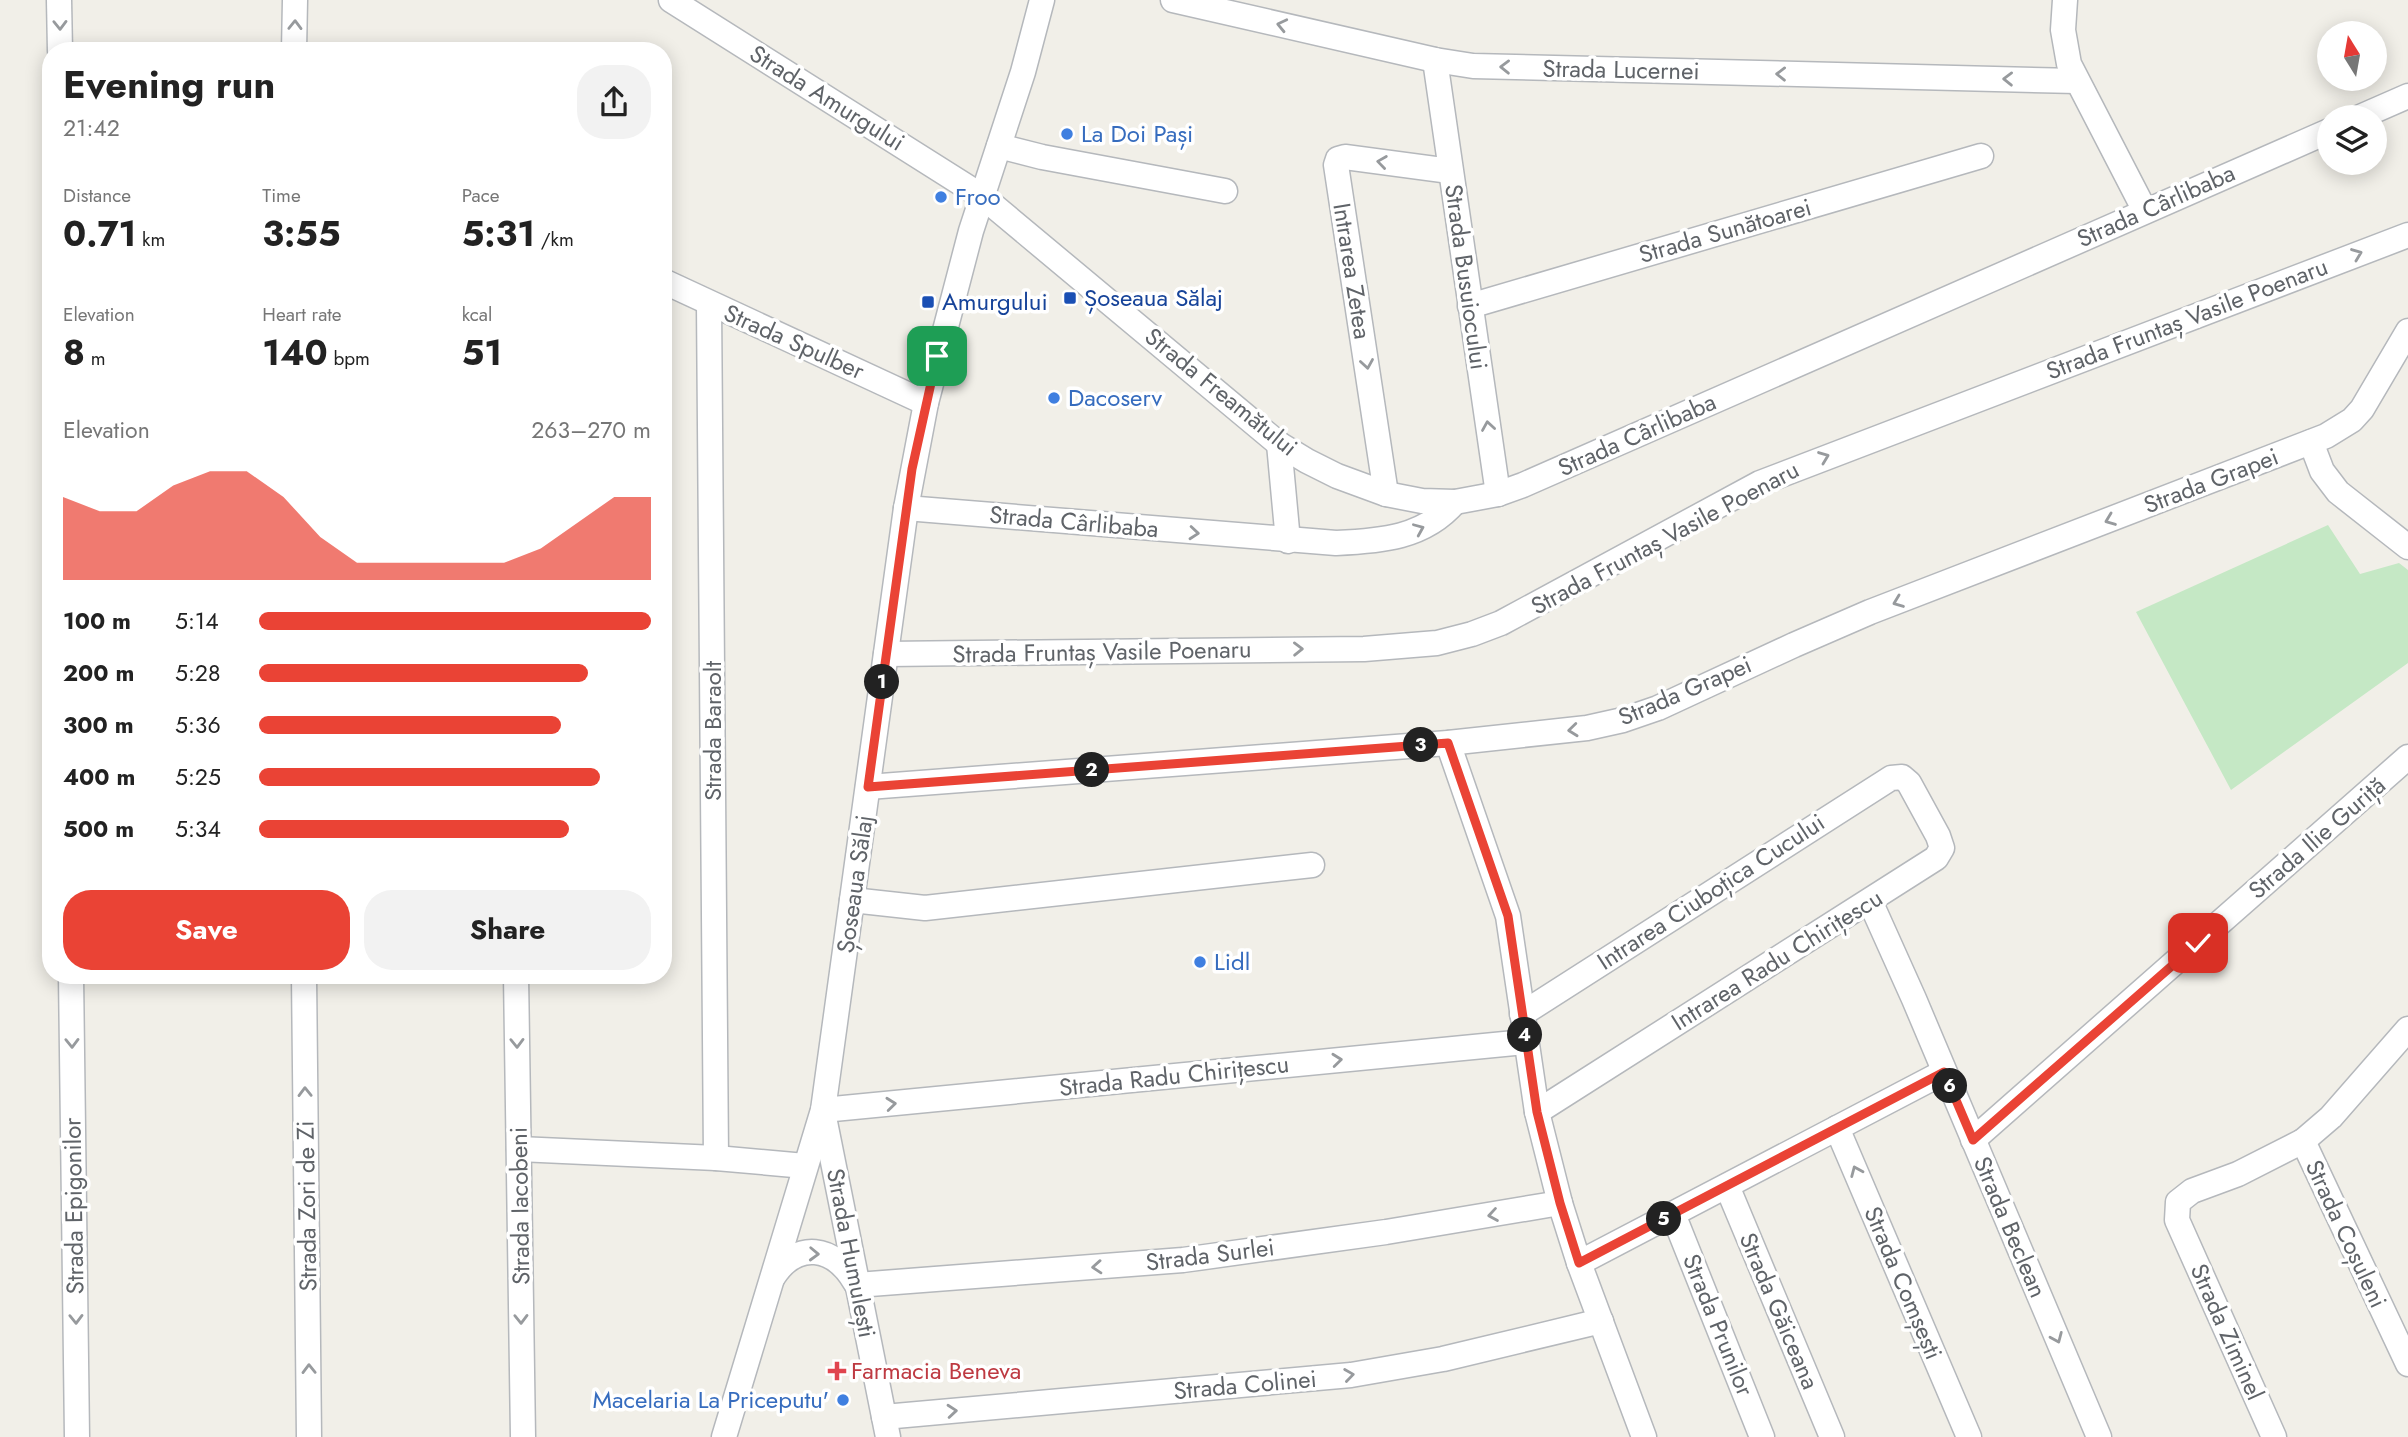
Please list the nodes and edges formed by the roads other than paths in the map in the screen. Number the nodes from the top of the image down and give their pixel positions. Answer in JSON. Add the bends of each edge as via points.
{"nodes":[{"id":1,"x":60,"y":0,"type":"edge"},
{"id":2,"x":295,"y":0,"type":"edge"},
{"id":3,"x":671,"y":0,"type":"edge"},
{"id":4,"x":1042,"y":0,"type":"edge"},
{"id":5,"x":1173,"y":0,"type":"edge"},
{"id":6,"x":2065,"y":0,"type":"edge"},
{"id":7,"x":60,"y":42,"type":"edge"},
{"id":8,"x":295,"y":42,"type":"edge"},
{"id":9,"x":1435,"y":61,"type":"junction"},
{"id":10,"x":2077,"y":81,"type":"junction"},
{"id":11,"x":2408,"y":96,"type":"edge"},
{"id":12,"x":2387,"y":105,"type":"edge"},
{"id":13,"x":2317,"y":136,"type":"edge"},
{"id":14,"x":999,"y":145,"type":"junction"},
{"id":15,"x":1981,"y":156,"type":"dead end"},
{"id":16,"x":1450,"y":170,"type":"junction"},
{"id":17,"x":1225,"y":191,"type":"dead end"},
{"id":18,"x":983,"y":197,"type":"junction"},
{"id":19,"x":2145,"y":211,"type":"junction"},
{"id":20,"x":2408,"y":235,"type":"edge"},
{"id":21,"x":672,"y":286,"type":"edge"},
{"id":22,"x":709,"y":304,"type":"junction"},
{"id":23,"x":1470,"y":306,"type":"junction"},
{"id":24,"x":2405,"y":342,"type":"edge"},
{"id":25,"x":926,"y":403,"type":"junction"},
{"id":26,"x":2311,"y":442,"type":"junction"},
{"id":27,"x":1279,"y":444,"type":"junction"},
{"id":28,"x":1386,"y":494,"type":"junction"},
{"id":29,"x":1498,"y":494,"type":"junction"},
{"id":30,"x":1455,"y":502,"type":"junction"},
{"id":31,"x":906,"y":508,"type":"junction"},
{"id":32,"x":1289,"y":541,"type":"junction"},
{"id":33,"x":2408,"y":547,"type":"edge"},
{"id":34,"x":886,"y":654,"type":"junction"},
{"id":35,"x":1448,"y":743,"type":"junction"},
{"id":36,"x":2408,"y":757,"type":"edge"},
{"id":37,"x":1902,"y":777,"type":"joint"},
{"id":38,"x":868,"y":787,"type":"junction"},
{"id":39,"x":1312,"y":865,"type":"dead end"},
{"id":40,"x":852,"y":900,"type":"junction"},
{"id":41,"x":1870,"y":901,"type":"junction"},
{"id":42,"x":71,"y":984,"type":"edge"},
{"id":43,"x":304,"y":984,"type":"edge"},
{"id":44,"x":516,"y":984,"type":"edge"},
{"id":45,"x":1522,"y":1014,"type":"junction"},
{"id":46,"x":2408,"y":1030,"type":"edge"},
{"id":47,"x":1525,"y":1042,"type":"junction"},
{"id":48,"x":1944,"y":1072,"type":"junction"},
{"id":49,"x":823,"y":1110,"type":"junction"},
{"id":50,"x":1537,"y":1112,"type":"junction"},
{"id":51,"x":1837,"y":1128,"type":"junction"},
{"id":52,"x":1973,"y":1140,"type":"junction"},
{"id":53,"x":2303,"y":1141,"type":"junction"},
{"id":54,"x":519,"y":1149,"type":"junction"},
{"id":55,"x":716,"y":1158,"type":"junction"},
{"id":56,"x":805,"y":1166,"type":"junction"},
{"id":57,"x":1727,"y":1186,"type":"junction"},
{"id":58,"x":1560,"y":1203,"type":"junction"},
{"id":59,"x":1673,"y":1214,"type":"junction"},
{"id":60,"x":1579,"y":1263,"type":"junction"},
{"id":61,"x":770,"y":1283,"type":"junction"},
{"id":62,"x":857,"y":1285,"type":"junction"},
{"id":63,"x":1601,"y":1321,"type":"junction"},
{"id":64,"x":2408,"y":1364,"type":"edge"},
{"id":65,"x":886,"y":1427,"type":"edge"},
{"id":66,"x":77,"y":1437,"type":"edge"},
{"id":67,"x":309,"y":1437,"type":"edge"},
{"id":68,"x":523,"y":1437,"type":"edge"},
{"id":69,"x":724,"y":1437,"type":"edge"},
{"id":70,"x":1643,"y":1437,"type":"edge"},
{"id":71,"x":1762,"y":1437,"type":"edge"},
{"id":72,"x":1832,"y":1437,"type":"edge"},
{"id":73,"x":1969,"y":1437,"type":"edge"},
{"id":74,"x":2099,"y":1437,"type":"edge"},
{"id":75,"x":2274,"y":1437,"type":"edge"}],
"edges":[{"from":1,"to":7,"type":"street","one_way":true},
{"from":8,"to":2,"type":"street","one_way":true},
{"from":3,"to":18,"type":"street","name":"Strada Amurgului"},
{"from":4,"to":14,"type":"street","name":"Șoseaua Sălaj"},
{"from":9,"to":5,"type":"street","name":"Strada Lucernei","one_way":true},
{"from":6,"to":10,"type":"street","via":[[2065,48]]},
{"from":10,"to":9,"type":"street","name":"Strada Lucernei","one_way":true,"via":[[1473,66]]},
{"from":9,"to":16,"type":"street","name":"Strada Busuiocului"},
{"from":10,"to":19,"type":"street"},
{"from":11,"to":12,"type":"street"},
{"from":13,"to":19,"type":"street","name":"Strada Cârlibaba"},
{"from":14,"to":17,"type":"street"},
{"from":14,"to":18,"type":"street","name":"Șoseaua Sălaj"},
{"from":15,"to":23,"type":"street","name":"Strada Sunătoarei"},
{"from":16,"to":23,"type":"street","name":"Strada Busuiocului"},
{"from":16,"to":28,"type":"street","name":"Intrarea Zetea","one_way":true,"via":[[1345,157],[1336,165]]},
{"from":18,"to":25,"type":"street","name":"Șoseaua Sălaj"},
{"from":18,"to":27,"type":"street","name":"Strada Freamătului"},
{"from":19,"to":29,"type":"street","name":"Strada Cârlibaba"},
{"from":34,"to":20,"type":"street","name":"Strada Fruntaș Vasile Poenaru","one_way":true,"via":[[1364,649],[1472,635],[1530,609],[1760,483]]},
{"from":21,"to":22,"type":"street","name":"Strada Spulber"},
{"from":22,"to":25,"type":"street","name":"Strada Spulber"},
{"from":22,"to":55,"type":"street","name":"Strada Baraolt"},
{"from":29,"to":23,"type":"street","name":"Strada Busuiocului","one_way":true},
{"from":24,"to":26,"type":"street","name":"Strada Grapei","via":[[2353,420]]},
{"from":25,"to":31,"type":"street","name":"Șoseaua Sălaj"},
{"from":26,"to":33,"type":"street","via":[[2322,471],[2338,492]]},
{"from":26,"to":35,"type":"street","name":"Strada Grapei","one_way":true,"via":[[1870,612],[1658,708],[1587,728]]},
{"from":27,"to":28,"type":"street","name":"Strada Freamătului","via":[[1337,476]]},
{"from":27,"to":32,"type":"street"},
{"from":28,"to":30,"type":"street","name":"Strada Freamătului"},
{"from":29,"to":30,"type":"street","name":"Strada Cârlibaba"},
{"from":32,"to":30,"type":"street","name":"Strada Cârlibaba","one_way":true,"via":[[1336,543],[1406,535],[1430,525]]},
{"from":31,"to":32,"type":"street","name":"Strada Cârlibaba","one_way":true},
{"from":31,"to":34,"type":"street","name":"Șoseaua Sălaj"},
{"from":34,"to":38,"type":"street","name":"Șoseaua Sălaj"},
{"from":35,"to":38,"type":"street","name":"Strada Grapei"},
{"from":35,"to":45,"type":"street","via":[[1508,916]]},
{"from":36,"to":52,"type":"street","name":"Strada Ilie Guriță"},
{"from":37,"to":41,"type":"street","name":"Intrarea Radu Chirițescu","via":[[1942,848],[1936,858]]},
{"from":37,"to":45,"type":"street","name":"Intrarea Ciuboțica Cucului","via":[[1891,778],[1802,832]]},
{"from":38,"to":40,"type":"street","name":"Șoseaua Sălaj"},
{"from":39,"to":40,"type":"street","via":[[925,908]]},
{"from":40,"to":49,"type":"street","name":"Șoseaua Sălaj"},
{"from":41,"to":48,"type":"street","name":"Strada Beclean"},
{"from":41,"to":50,"type":"street","name":"Intrarea Radu Chirițescu"},
{"from":42,"to":66,"type":"street","name":"Strada Epigonilor","one_way":true},
{"from":67,"to":43,"type":"street","name":"Strada Zori de Zi","one_way":true},
{"from":44,"to":54,"type":"street","name":"Strada Iacobeni","one_way":true},
{"from":45,"to":47,"type":"street"},
{"from":46,"to":53,"type":"street","via":[[2331,1117]]},
{"from":49,"to":47,"type":"street","name":"Strada Radu Chirițescu","one_way":true},
{"from":47,"to":50,"type":"street"},
{"from":48,"to":51,"type":"street"},
{"from":48,"to":52,"type":"street","name":"Strada Beclean"},
{"from":49,"to":56,"type":"street","name":"Șoseaua Sălaj"},
{"from":49,"to":62,"type":"street","name":"Strada Humulești"},
{"from":50,"to":58,"type":"street"},
{"from":51,"to":57,"type":"street"},
{"from":73,"to":51,"type":"street","name":"Strada Comșești","one_way":true},
{"from":52,"to":74,"type":"street","name":"Strada Beclean","one_way":true},
{"from":53,"to":64,"type":"street","name":"Strada Coșuleni"},
{"from":53,"to":75,"type":"street","name":"Strada Ziminel","via":[[2192,1191],[2178,1202],[2176,1215]]},
{"from":54,"to":55,"type":"street"},
{"from":54,"to":68,"type":"street","name":"Strada Iacobeni","one_way":true},
{"from":55,"to":56,"type":"street"},
{"from":56,"to":61,"type":"street","name":"Șoseaua Sălaj"},
{"from":57,"to":59,"type":"street"},
{"from":57,"to":72,"type":"street","name":"Strada Găiceana"},
{"from":58,"to":60,"type":"street"},
{"from":58,"to":62,"type":"street","name":"Strada Surlei","one_way":true,"via":[[1183,1260]]},
{"from":59,"to":60,"type":"street"},
{"from":59,"to":71,"type":"street","name":"Strada Prunilor"},
{"from":60,"to":63,"type":"street"},
{"from":61,"to":62,"type":"street","one_way":true,"via":[[794,1256],[819,1252],[842,1264]]},
{"from":61,"to":69,"type":"street","name":"Șoseaua Sălaj"},
{"from":62,"to":65,"type":"street","name":"Strada Humulești"},
{"from":65,"to":63,"type":"street","name":"Strada Colinei","one_way":true,"via":[[1351,1375],[1443,1359]]},
{"from":63,"to":70,"type":"street"}]}
